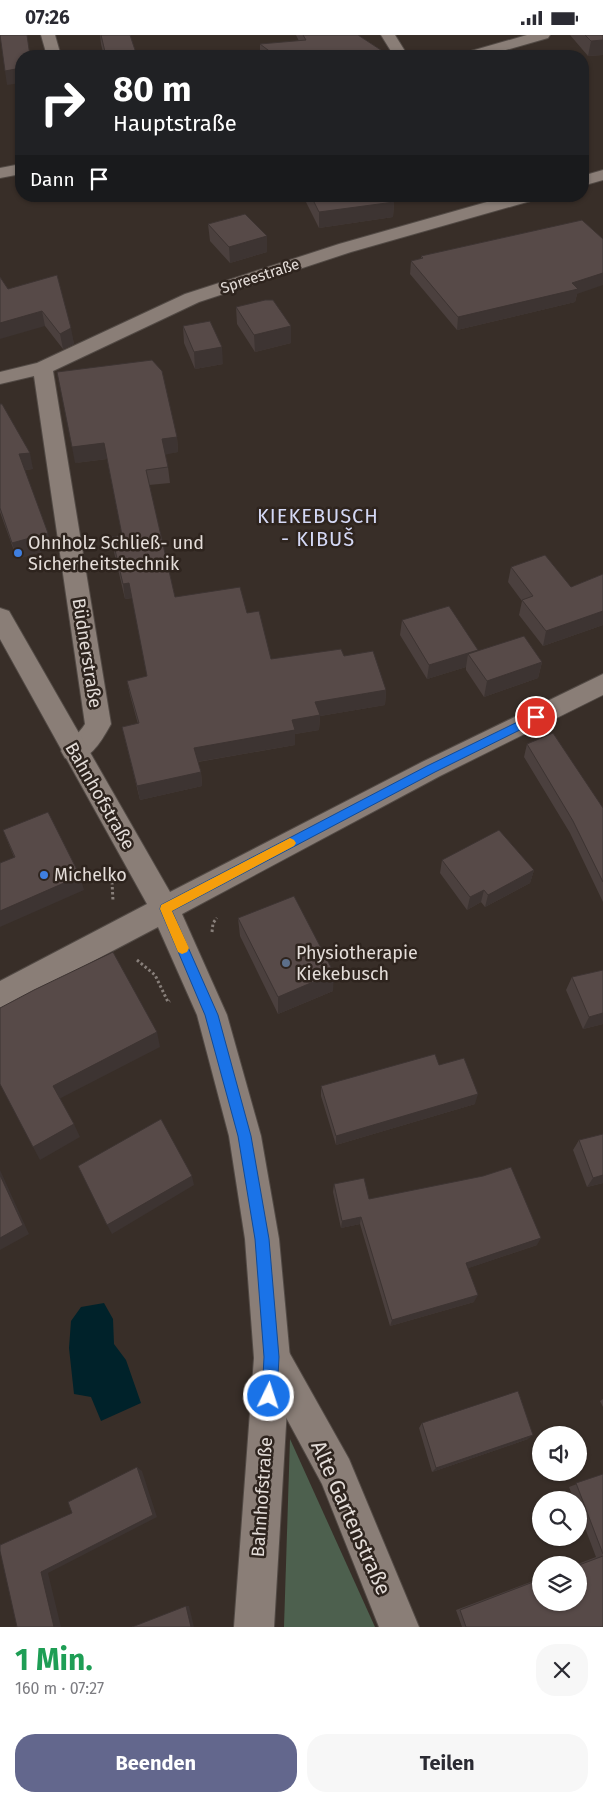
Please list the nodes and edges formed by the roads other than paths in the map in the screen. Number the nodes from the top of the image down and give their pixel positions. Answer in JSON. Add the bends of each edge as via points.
{"nodes":[{"id":1,"x":48,"y":35,"type":"edge"},
{"id":2,"x":388,"y":35,"type":"edge"},
{"id":3,"x":543,"y":35,"type":"edge"},
{"id":4,"x":52,"y":50,"type":"edge"},
{"id":5,"x":397,"y":50,"type":"edge"},
{"id":6,"x":490,"y":50,"type":"edge"},
{"id":7,"x":15,"y":170,"type":"edge"},
{"id":8,"x":0,"y":173,"type":"edge"},
{"id":9,"x":603,"y":175,"type":"edge"},
{"id":10,"x":589,"y":179,"type":"edge"},
{"id":11,"x":507,"y":202,"type":"edge"},
{"id":12,"x":43,"y":368,"type":"junction"},
{"id":13,"x":0,"y":379,"type":"edge"},
{"id":14,"x":0,"y":617,"type":"edge"},
{"id":15,"x":603,"y":684,"type":"edge"},
{"id":16,"x":74,"y":751,"type":"junction"},
{"id":17,"x":166,"y":909,"type":"junction"},
{"id":18,"x":0,"y":996,"type":"edge"},
{"id":19,"x":272,"y":1357,"type":"junction"},
{"id":20,"x":254,"y":1627,"type":"edge"},
{"id":21,"x":399,"y":1627,"type":"edge"}],
"edges":[{"from":1,"to":4,"type":"street"},
{"from":2,"to":5,"type":"street"},
{"from":3,"to":6,"type":"street"},
{"from":7,"to":8,"type":"street"},
{"from":9,"to":10,"type":"street"},
{"from":11,"to":12,"type":"street","name":"Spreestraße","via":[[345,248],[192,298]]},
{"from":12,"to":13,"type":"street","name":"Spreestraße"},
{"from":12,"to":16,"type":"street","name":"Büdnerstraße","via":[[98,724],[90,737]]},
{"from":14,"to":16,"type":"street","name":"Bahnhofstraße"},
{"from":15,"to":17,"type":"street","via":[[422,773]]},
{"from":16,"to":17,"type":"street","name":"Bahnhofstraße"},
{"from":17,"to":18,"type":"street"},
{"from":17,"to":19,"type":"street","name":"Bahnhofstraße","via":[[212,1015],[245,1136],[262,1239]]},
{"from":19,"to":20,"type":"street","name":"Bahnhofstraße"},
{"from":19,"to":21,"type":"street","name":"Alte Gartenstraße","via":[[336,1473]]}]}
